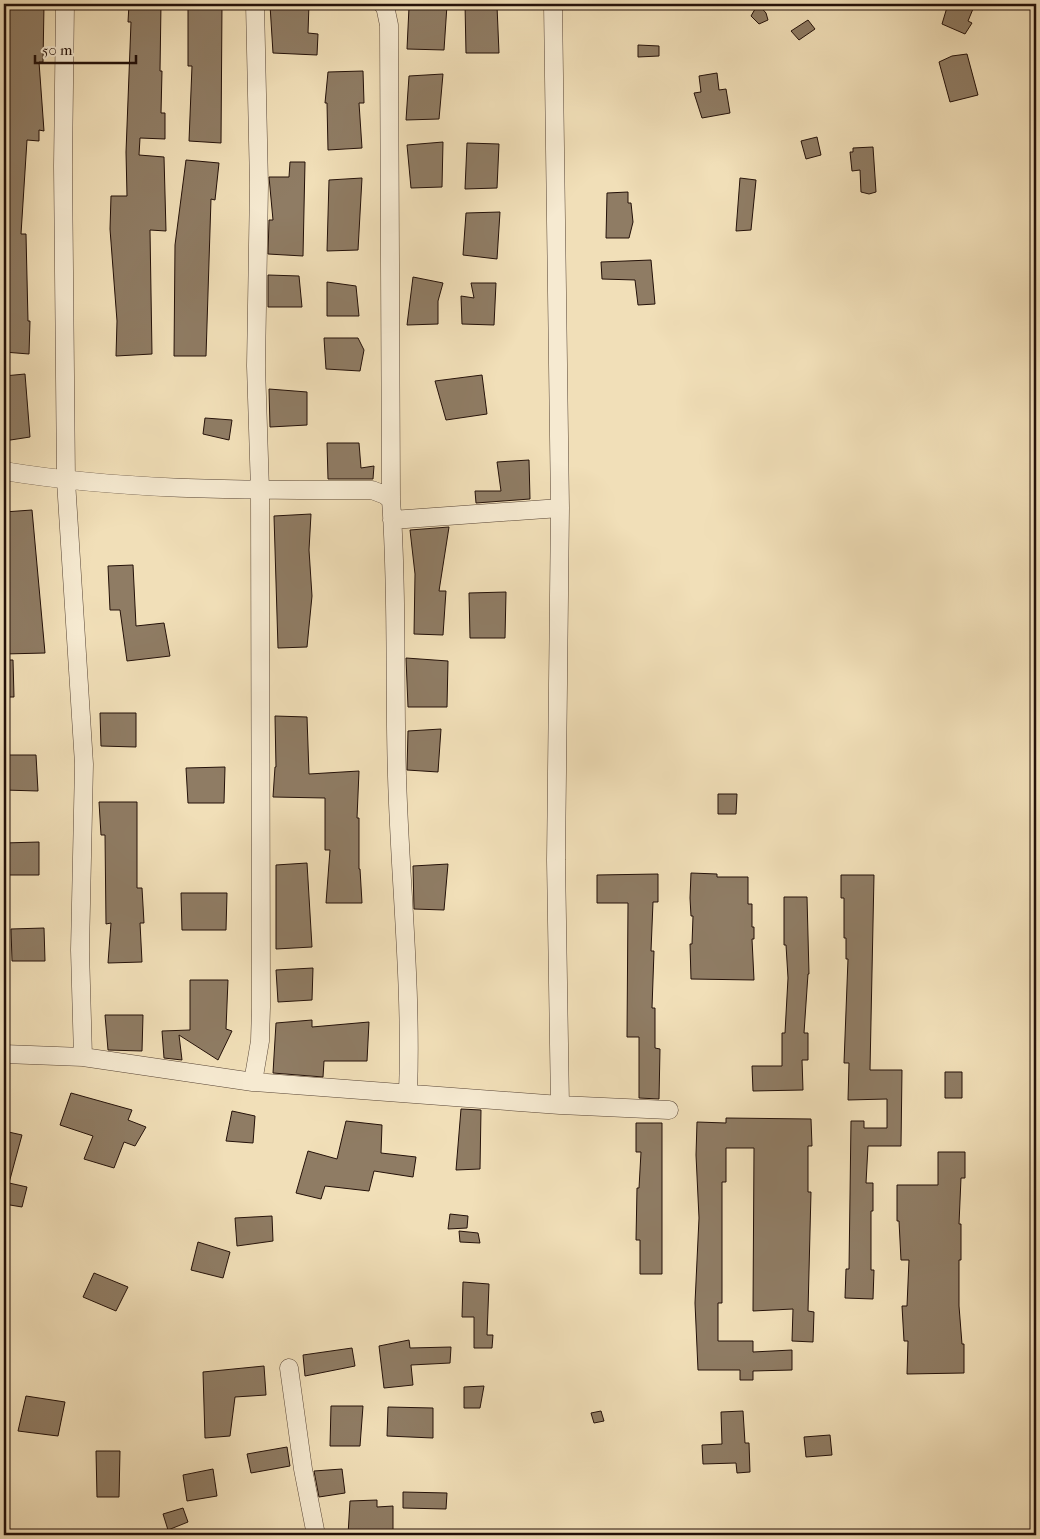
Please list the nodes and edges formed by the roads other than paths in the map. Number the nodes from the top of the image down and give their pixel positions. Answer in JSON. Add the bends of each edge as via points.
{"nodes":[{"id":1,"x":65,"y":4,"type":"edge"},
{"id":2,"x":255,"y":4,"type":"edge"},
{"id":3,"x":382,"y":4,"type":"edge"},
{"id":4,"x":552,"y":4,"type":"edge"},
{"id":5,"x":4,"y":471,"type":"edge"},
{"id":6,"x":66,"y":481,"type":"junction"},
{"id":7,"x":260,"y":490,"type":"junction"},
{"id":8,"x":391,"y":500,"type":"junction"},
{"id":9,"x":560,"y":508,"type":"junction"},
{"id":10,"x":392,"y":520,"type":"junction"},
{"id":11,"x":4,"y":1054,"type":"edge"},
{"id":12,"x":83,"y":1057,"type":"junction"},
{"id":13,"x":253,"y":1082,"type":"junction"},
{"id":14,"x":408,"y":1093,"type":"junction"},
{"id":15,"x":560,"y":1105,"type":"junction"},
{"id":16,"x":669,"y":1110,"type":"dead end"},
{"id":17,"x":288,"y":1368,"type":"dead end"},
{"id":18,"x":316,"y":1535,"type":"edge"}],
"edges":[{"from":1,"to":6,"type":"street"},
{"from":2,"to":7,"type":"street","via":[[259,185],[256,366]]},
{"from":3,"to":8,"type":"street","via":[[389,25]]},
{"from":4,"to":9,"type":"street"},
{"from":5,"to":6,"type":"street"},
{"from":6,"to":7,"type":"street"},
{"from":6,"to":12,"type":"street","via":[[84,764],[80,950]]},
{"from":7,"to":8,"type":"street","via":[[372,490]]},
{"from":7,"to":13,"type":"street","via":[[261,1007],[260,1041]]},
{"from":8,"to":10,"type":"street"},
{"from":9,"to":10,"type":"street"},
{"from":9,"to":15,"type":"street","via":[[556,860]]},
{"from":10,"to":14,"type":"street","via":[[397,776],[409,988]]},
{"from":11,"to":12,"type":"street"},
{"from":12,"to":13,"type":"street"},
{"from":13,"to":14,"type":"street"},
{"from":14,"to":15,"type":"street"},
{"from":15,"to":16,"type":"street"},
{"from":17,"to":18,"type":"street"}]}
